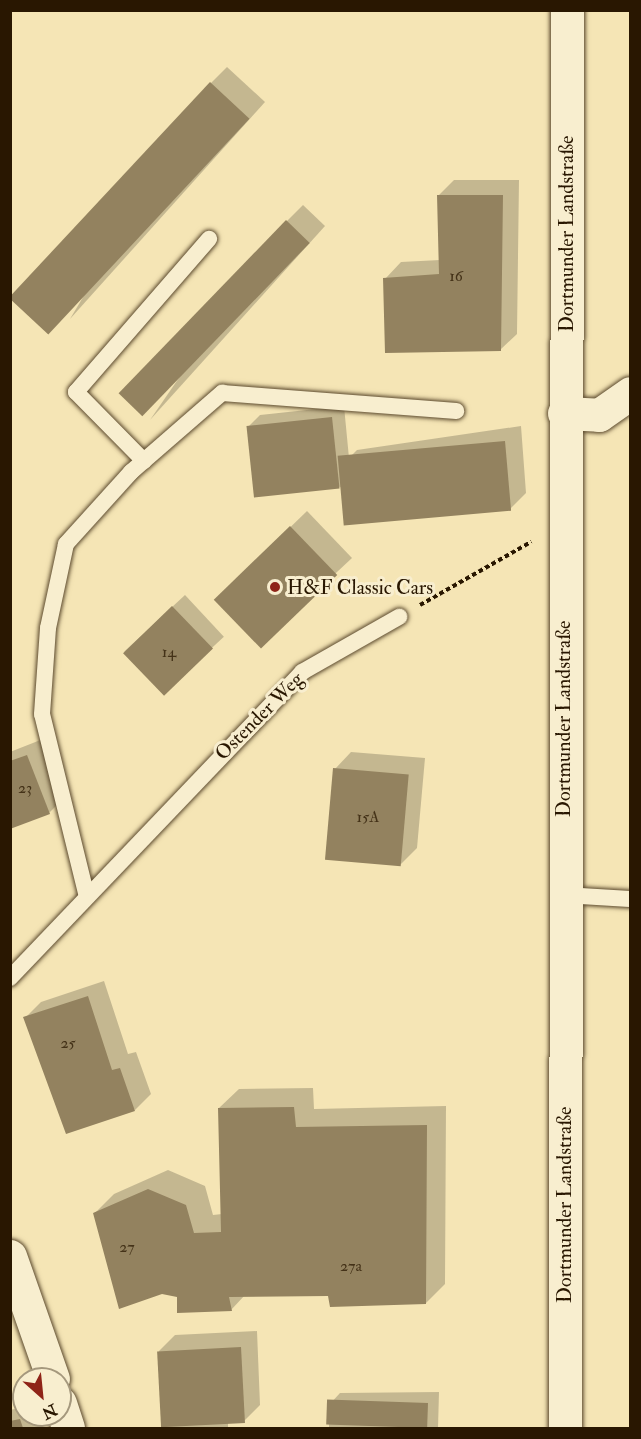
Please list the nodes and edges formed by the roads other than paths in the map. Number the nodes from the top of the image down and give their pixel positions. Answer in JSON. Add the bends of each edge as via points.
{"nodes":[{"id":1,"x":567,"y":10,"type":"edge"},
{"id":2,"x":209,"y":239,"type":"dead end"},
{"id":3,"x":630,"y":393,"type":"edge"},
{"id":4,"x":456,"y":411,"type":"dead end"},
{"id":5,"x":564,"y":414,"type":"junction"},
{"id":6,"x":599,"y":414,"type":"junction"},
{"id":7,"x":630,"y":421,"type":"edge"},
{"id":8,"x":144,"y":461,"type":"junction"},
{"id":9,"x":399,"y":617,"type":"road end"},
{"id":10,"x":86,"y":893,"type":"junction"},
{"id":11,"x":564,"y":895,"type":"junction"},
{"id":12,"x":630,"y":899,"type":"edge"},
{"id":13,"x":10,"y":978,"type":"edge"},
{"id":14,"x":10,"y":1256,"type":"edge"},
{"id":15,"x":49,"y":1367,"type":"edge"},
{"id":16,"x":565,"y":1428,"type":"edge"}],
"edges":[{"from":1,"to":5,"type":"main road","name":"Dortmunder Landstraße"},
{"from":2,"to":8,"type":"lane","via":[[76,392]]},
{"from":3,"to":6,"type":"main road"},
{"from":4,"to":8,"type":"lane","via":[[222,393]]},
{"from":5,"to":6,"type":"main road"},
{"from":5,"to":11,"type":"main road","name":"Dortmunder Landstraße"},
{"from":6,"to":7,"type":"main road"},
{"from":8,"to":10,"type":"lane","via":[[66,544],[48,628],[42,714]]},
{"from":9,"to":10,"type":"lane","name":"Ostender Weg","via":[[302,672]]},
{"from":10,"to":13,"type":"lane","name":"Ostender Weg"},
{"from":11,"to":12,"type":"lane"},
{"from":11,"to":16,"type":"main road","name":"Dortmunder Landstraße"},
{"from":14,"to":15,"type":"main road"}]}
